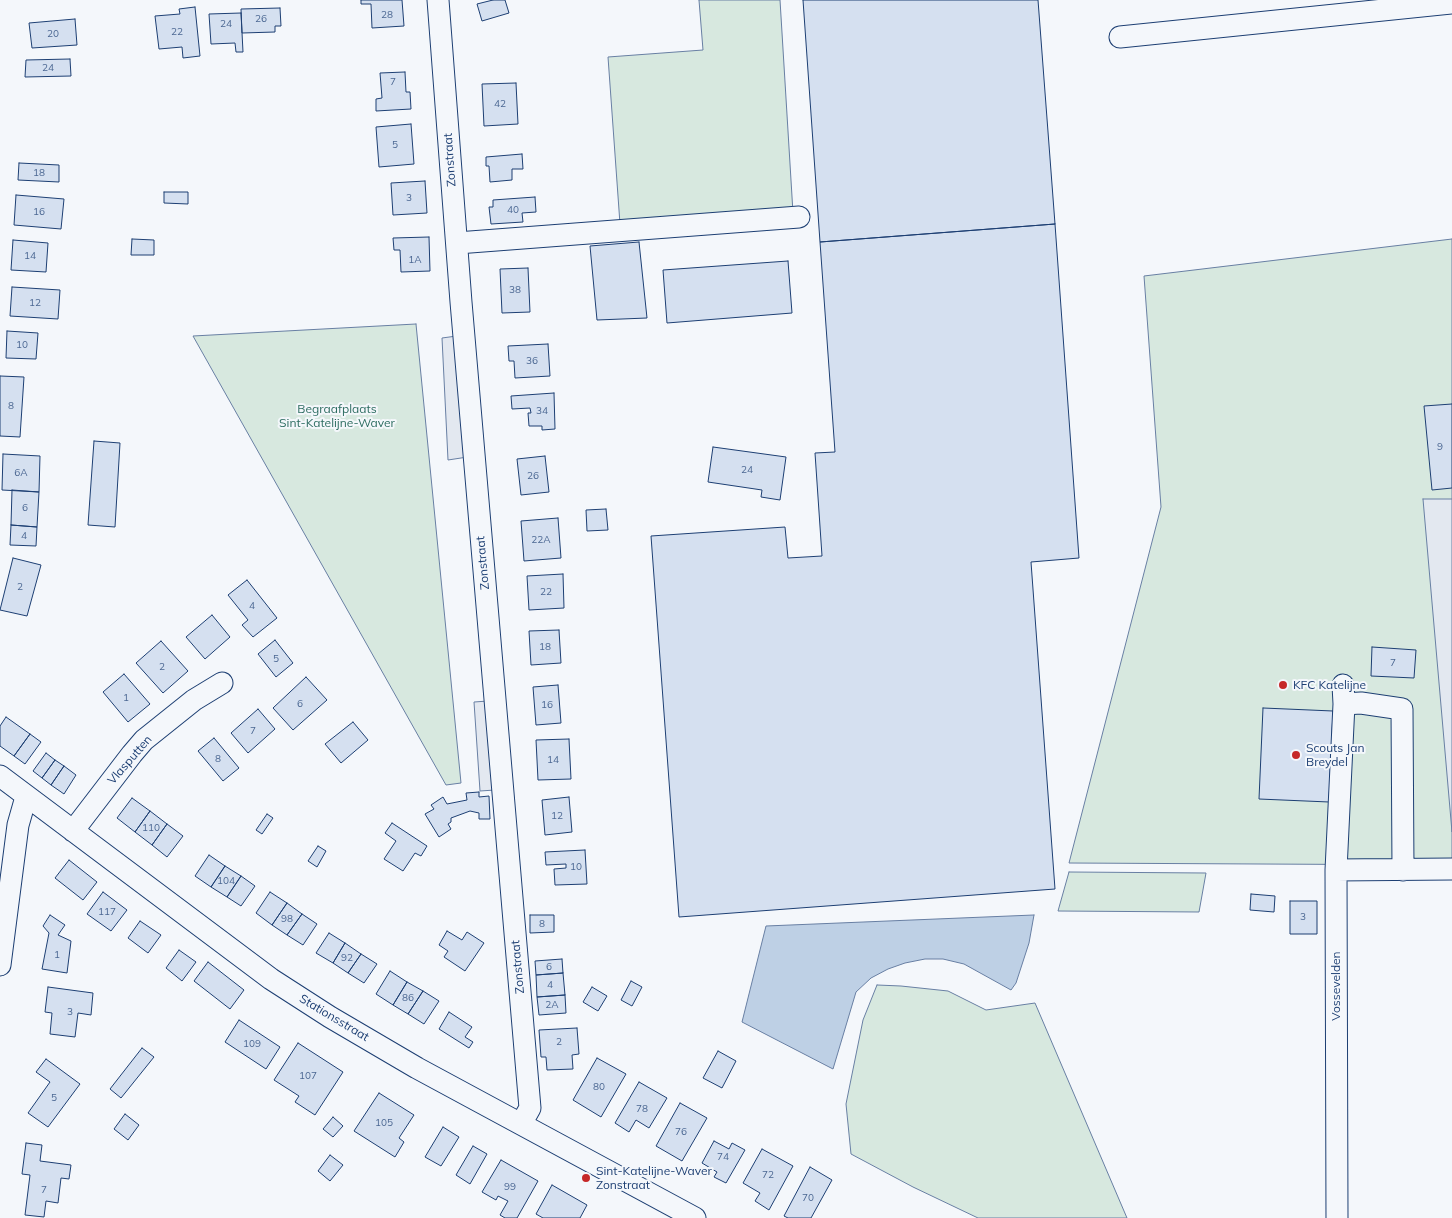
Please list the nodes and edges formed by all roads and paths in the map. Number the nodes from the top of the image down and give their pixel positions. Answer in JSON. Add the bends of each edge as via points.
{"nodes":[{"id":1,"x":438,"y":0,"type":"edge"},
{"id":2,"x":1452,"y":3,"type":"edge"},
{"id":3,"x":1120,"y":37,"type":"dead end"},
{"id":4,"x":799,"y":218,"type":"dead end"},
{"id":5,"x":457,"y":243,"type":"junction"},
{"id":6,"x":222,"y":682,"type":"dead end"},
{"id":7,"x":0,"y":776,"type":"edge"},
{"id":8,"x":26,"y":796,"type":"junction"},
{"id":9,"x":73,"y":831,"type":"junction"},
{"id":10,"x":1452,"y":869,"type":"edge"},
{"id":11,"x":1336,"y":870,"type":"junction"},
{"id":12,"x":1403,"y":870,"type":"junction"},
{"id":13,"x":0,"y":965,"type":"edge"},
{"id":14,"x":521,"y":1124,"type":"junction"},
{"id":15,"x":695,"y":1218,"type":"edge"},
{"id":16,"x":1337,"y":1218,"type":"edge"}],
"edges":[{"from":1,"to":5,"type":"street","name":"Zonstraat"},
{"from":2,"to":3,"type":"street"},
{"from":4,"to":5,"type":"street"},
{"from":5,"to":14,"type":"street","name":"Zonstraat","via":[[530,1108]]},
{"from":6,"to":9,"type":"street","name":"Vlasputten","via":[[144,740]]},
{"from":7,"to":8,"type":"street","name":"Stationsstraat"},
{"from":8,"to":9,"type":"street","name":"Stationsstraat"},
{"from":8,"to":13,"type":"street","via":[[18,825]]},
{"from":9,"to":14,"type":"street","name":"Stationsstraat","via":[[330,1018]]},
{"from":10,"to":12,"type":"street"},
{"from":11,"to":12,"type":"street"},
{"from":11,"to":12,"type":"street","name":"Vossevelden","via":[[1344,695],[1361,703],[1402,709]]},
{"from":11,"to":16,"type":"street","name":"Vossevelden"},
{"from":14,"to":15,"type":"street","name":"Stationsstraat"}]}
